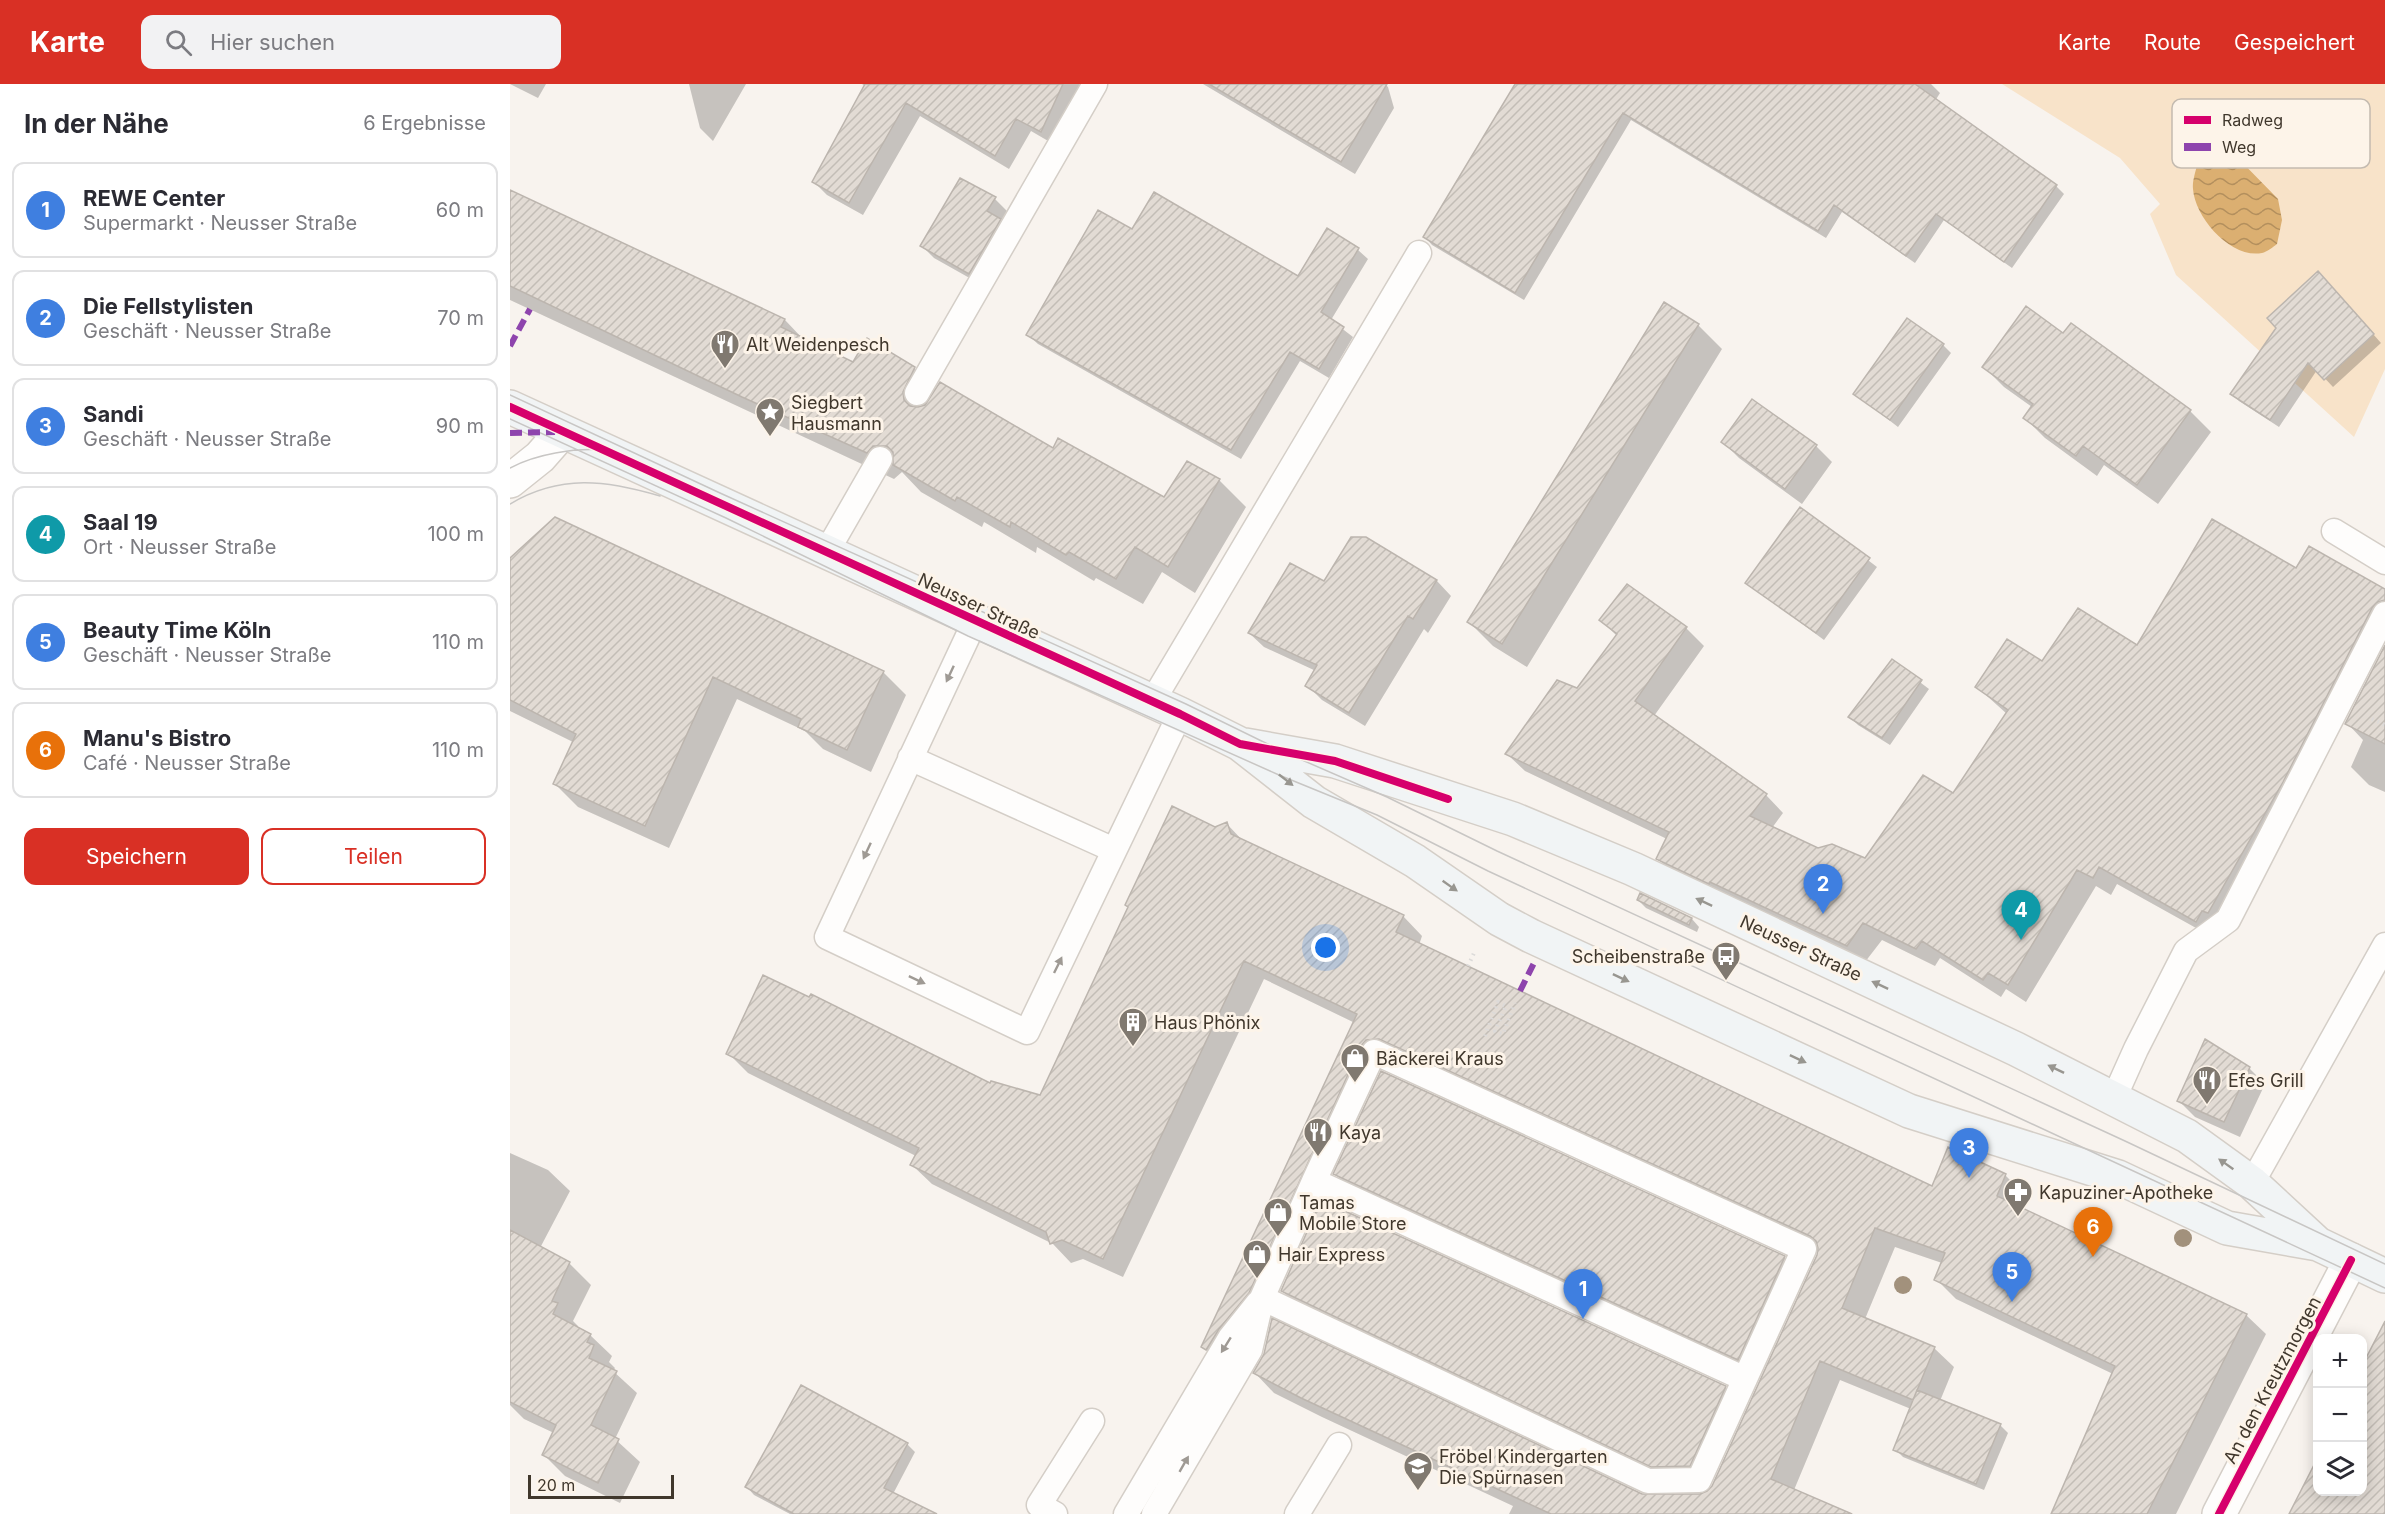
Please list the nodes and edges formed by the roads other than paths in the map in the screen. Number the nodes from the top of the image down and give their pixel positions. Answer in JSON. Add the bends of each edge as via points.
{"nodes":[{"id":1,"x":1095,"y":84,"type":"edge"},
{"id":2,"x":1419,"y":253,"type":"dead end"},
{"id":3,"x":917,"y":393,"type":"dead end"},
{"id":4,"x":510,"y":407,"type":"edge"},
{"id":5,"x":562,"y":432,"type":"junction"},
{"id":6,"x":880,"y":459,"type":"dead end"},
{"id":7,"x":510,"y":481,"type":"edge"},
{"id":8,"x":2334,"y":531,"type":"dead end"},
{"id":9,"x":826,"y":553,"type":"junction"},
{"id":10,"x":2385,"y":562,"type":"edge"},
{"id":11,"x":2385,"y":614,"type":"edge"},
{"id":12,"x":975,"y":621,"type":"junction"},
{"id":13,"x":1166,"y":708,"type":"junction"},
{"id":14,"x":1240,"y":744,"type":"junction"},
{"id":15,"x":910,"y":758,"type":"junction"},
{"id":16,"x":1114,"y":850,"type":"junction"},
{"id":17,"x":2385,"y":945,"type":"edge"},
{"id":18,"x":2114,"y":1098,"type":"junction"},
{"id":19,"x":1314,"y":1181,"type":"junction"},
{"id":20,"x":2252,"y":1183,"type":"junction"},
{"id":21,"x":2318,"y":1244,"type":"junction"},
{"id":22,"x":2351,"y":1260,"type":"junction"},
{"id":23,"x":2385,"y":1276,"type":"edge"},
{"id":24,"x":1262,"y":1298,"type":"junction"},
{"id":25,"x":1745,"y":1379,"type":"junction"},
{"id":26,"x":1092,"y":1421,"type":"dead end"},
{"id":27,"x":1339,"y":1445,"type":"dead end"},
{"id":28,"x":1055,"y":1514,"type":"edge"},
{"id":29,"x":1126,"y":1514,"type":"edge"},
{"id":30,"x":1154,"y":1514,"type":"edge"},
{"id":31,"x":1297,"y":1514,"type":"edge"},
{"id":32,"x":2219,"y":1514,"type":"edge"}],
"edges":[{"from":1,"to":3,"type":"lane"},
{"from":2,"to":13,"type":"lane"},
{"from":4,"to":5,"type":"main road","name":"Neusser Straße"},
{"from":5,"to":7,"type":"street","via":[[540,457]]},
{"from":5,"to":9,"type":"main road","name":"Neusser Straße"},
{"from":6,"to":9,"type":"lane"},
{"from":8,"to":10,"type":"lane"},
{"from":9,"to":12,"type":"main road","name":"Neusser Straße"},
{"from":11,"to":18,"type":"lane","via":[[2228,920],[2186,951]]},
{"from":12,"to":13,"type":"main road","name":"Neusser Straße"},
{"from":12,"to":15,"type":"lane","one_way":true},
{"from":13,"to":14,"type":"main road","name":"Neusser Straße"},
{"from":13,"to":16,"type":"lane"},
{"from":18,"to":14,"type":"main road","name":"Neusser Straße","one_way":true,"via":[[1633,868],[1524,824],[1335,761]]},
{"from":14,"to":21,"type":"main road","name":"Neusser Straße","one_way":true,"via":[[1314,802],[1415,861],[1499,919],[1541,941],[1909,1111],[2118,1177],[2227,1228]]},
{"from":15,"to":16,"type":"lane"},
{"from":15,"to":16,"type":"lane","one_way":true,"via":[[827,937],[1027,1032]]},
{"from":17,"to":20,"type":"lane"},
{"from":20,"to":18,"type":"main road","name":"Neusser Straße","one_way":true,"via":[[2187,1136]]},
{"from":19,"to":24,"type":"lane"},
{"from":19,"to":25,"type":"lane"},
{"from":19,"to":25,"type":"lane","via":[[1374,1052],[1804,1249]]},
{"from":20,"to":21,"type":"main road","name":"Neusser Straße"},
{"from":21,"to":22,"type":"main road","name":"Neusser Straße"},
{"from":22,"to":23,"type":"main road","name":"Neusser Straße"},
{"from":22,"to":32,"type":"street","name":"An den Kreutzmorgen"},
{"from":24,"to":25,"type":"lane","via":[[1648,1481],[1700,1480]]},
{"from":24,"to":29,"type":"lane","one_way":true,"via":[[1230,1338]]},
{"from":30,"to":24,"type":"lane","one_way":true,"via":[[1250,1350]]},
{"from":26,"to":28,"type":"lane","via":[[1039,1505]]},
{"from":27,"to":31,"type":"lane"}]}
